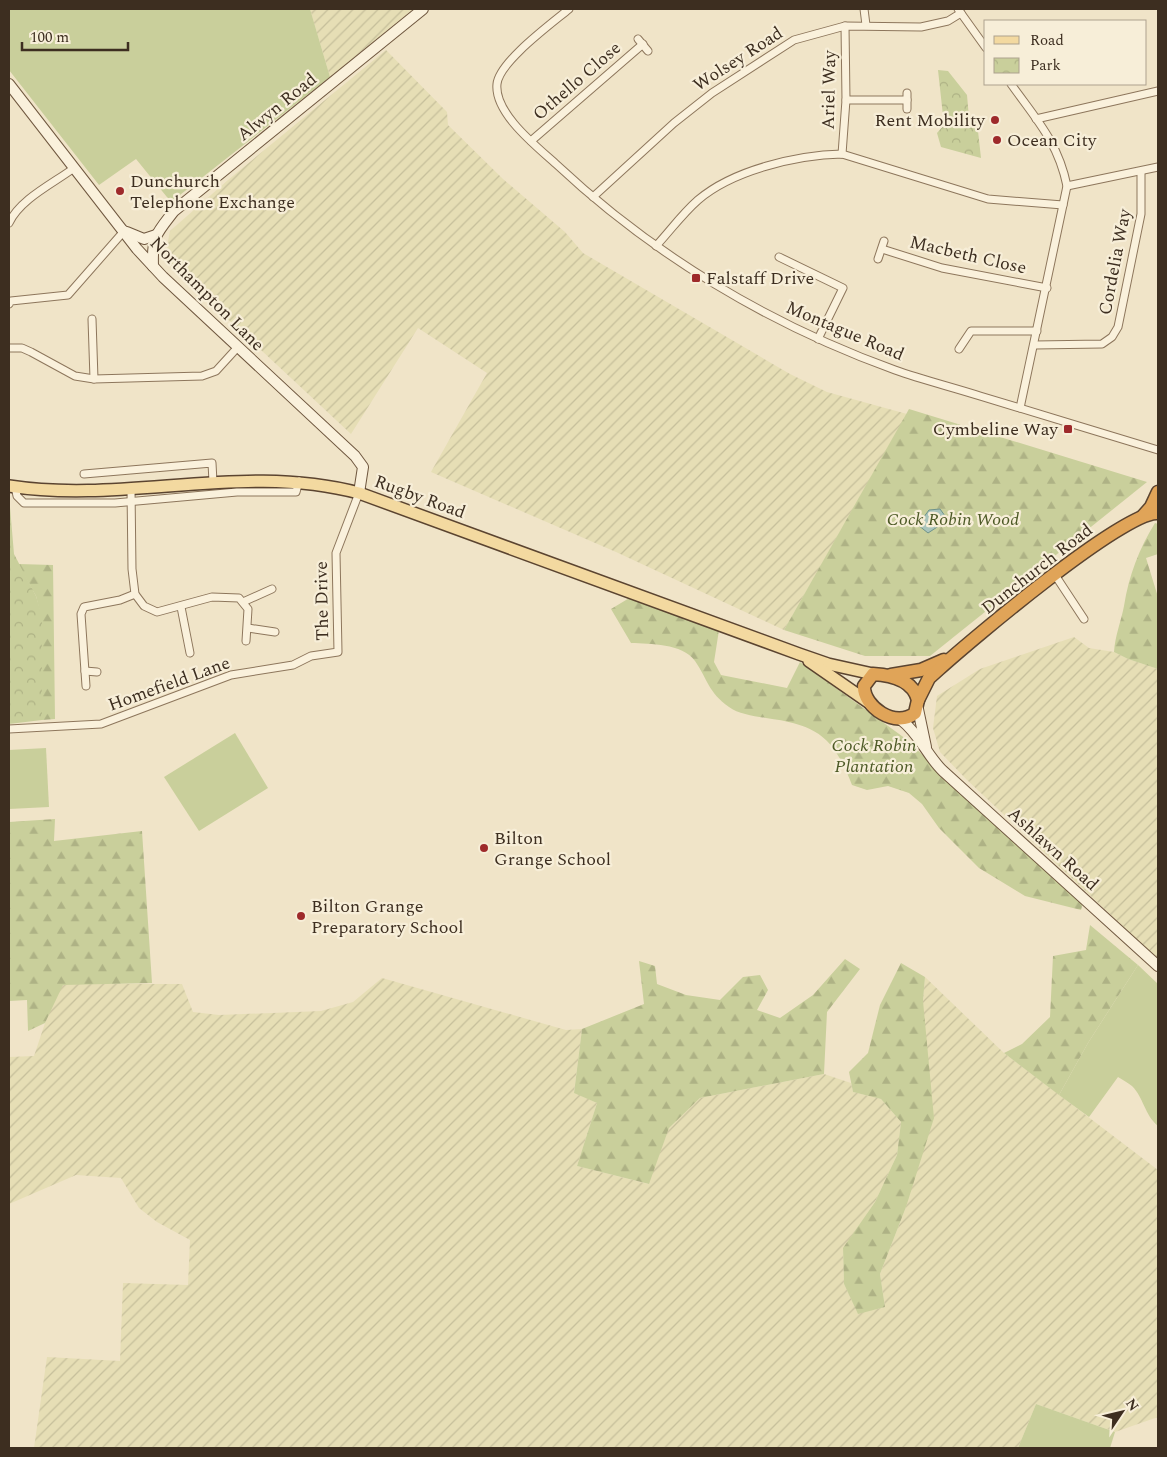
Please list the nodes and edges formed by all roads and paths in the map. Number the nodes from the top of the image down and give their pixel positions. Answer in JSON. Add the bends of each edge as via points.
{"nodes":[{"id":1,"x":423,"y":9,"type":"edge"},
{"id":2,"x":569,"y":9,"type":"edge"},
{"id":3,"x":864,"y":9,"type":"edge"},
{"id":4,"x":959,"y":11,"type":"edge"},
{"id":5,"x":866,"y":25,"type":"junction"},
{"id":6,"x":845,"y":26,"type":"junction"},
{"id":7,"x":984,"y":45,"type":"edge"},
{"id":8,"x":648,"y":51,"type":"dead end"},
{"id":9,"x":9,"y":84,"type":"edge"},
{"id":10,"x":1012,"y":85,"type":"edge"},
{"id":11,"x":1158,"y":91,"type":"edge"},
{"id":12,"x":846,"y":100,"type":"junction"},
{"id":13,"x":907,"y":108,"type":"dead end"},
{"id":14,"x":1036,"y":119,"type":"junction"},
{"id":15,"x":531,"y":141,"type":"junction"},
{"id":16,"x":842,"y":154,"type":"junction"},
{"id":17,"x":1158,"y":164,"type":"edge"},
{"id":18,"x":74,"y":168,"type":"junction"},
{"id":19,"x":1141,"y":172,"type":"junction"},
{"id":20,"x":1067,"y":186,"type":"junction"},
{"id":21,"x":593,"y":198,"type":"junction"},
{"id":22,"x":1063,"y":206,"type":"junction"},
{"id":23,"x":10,"y":217,"type":"edge"},
{"id":24,"x":125,"y":230,"type":"junction"},
{"id":25,"x":156,"y":235,"type":"junction"},
{"id":26,"x":884,"y":241,"type":"dead end"},
{"id":27,"x":656,"y":246,"type":"junction"},
{"id":28,"x":882,"y":249,"type":"junction"},
{"id":29,"x":780,"y":257,"type":"dead end"},
{"id":30,"x":878,"y":259,"type":"dead end"},
{"id":31,"x":154,"y":266,"type":"junction"},
{"id":32,"x":1047,"y":288,"type":"junction"},
{"id":33,"x":9,"y":304,"type":"edge"},
{"id":34,"x":92,"y":319,"type":"dead end"},
{"id":35,"x":1037,"y":331,"type":"junction"},
{"id":36,"x":818,"y":339,"type":"junction"},
{"id":37,"x":1035,"y":345,"type":"junction"},
{"id":38,"x":9,"y":348,"type":"edge"},
{"id":39,"x":237,"y":348,"type":"junction"},
{"id":40,"x":959,"y":349,"type":"dead end"},
{"id":41,"x":94,"y":379,"type":"junction"},
{"id":42,"x":1020,"y":408,"type":"junction"},
{"id":43,"x":1158,"y":450,"type":"edge"},
{"id":44,"x":84,"y":474,"type":"dead end"},
{"id":45,"x":299,"y":481,"type":"junction"},
{"id":46,"x":213,"y":482,"type":"junction"},
{"id":47,"x":12,"y":486,"type":"edge"},
{"id":48,"x":130,"y":489,"type":"junction"},
{"id":49,"x":114,"y":491,"type":"junction"},
{"id":50,"x":359,"y":493,"type":"junction"},
{"id":51,"x":131,"y":502,"type":"junction"},
{"id":52,"x":115,"y":503,"type":"junction"},
{"id":53,"x":1157,"y":504,"type":"edge"},
{"id":54,"x":1055,"y":575,"type":"junction"},
{"id":55,"x":272,"y":589,"type":"dead end"},
{"id":56,"x":135,"y":594,"type":"junction"},
{"id":57,"x":243,"y":602,"type":"junction"},
{"id":58,"x":181,"y":607,"type":"junction"},
{"id":59,"x":1084,"y":618,"type":"dead end"},
{"id":60,"x":248,"y":628,"type":"junction"},
{"id":61,"x":275,"y":632,"type":"dead end"},
{"id":62,"x":246,"y":641,"type":"dead end"},
{"id":63,"x":338,"y":652,"type":"joint"},
{"id":64,"x":190,"y":653,"type":"dead end"},
{"id":65,"x":799,"y":654,"type":"junction"},
{"id":66,"x":955,"y":654,"type":"junction"},
{"id":67,"x":86,"y":672,"type":"junction"},
{"id":68,"x":97,"y":672,"type":"dead end"},
{"id":69,"x":880,"y":675,"type":"junction"},
{"id":70,"x":86,"y":686,"type":"dead end"},
{"id":71,"x":871,"y":704,"type":"junction"},
{"id":72,"x":918,"y":705,"type":"junction"},
{"id":73,"x":901,"y":720,"type":"junction"},
{"id":74,"x":9,"y":729,"type":"edge"},
{"id":75,"x":928,"y":753,"type":"junction"},
{"id":76,"x":1158,"y":966,"type":"edge"}],
"edges":[{"from":1,"to":25,"type":"street","name":"Alwyn Road","via":[[174,211]]},
{"from":2,"to":15,"type":"street","name":"Montague Road","via":[[500,73],[499,103]]},
{"from":3,"to":5,"type":"street"},
{"from":4,"to":5,"type":"street","name":"Wolsey Road","via":[[948,21],[921,27]]},
{"from":4,"to":7,"type":"street"},
{"from":5,"to":6,"type":"street","name":"Wolsey Road"},
{"from":6,"to":12,"type":"street","name":"Ariel Way"},
{"from":6,"to":21,"type":"street","name":"Wolsey Road","via":[[794,40],[719,88],[674,123]]},
{"from":8,"to":15,"type":"street","name":"Othello Close","via":[[640,42]]},
{"from":9,"to":18,"type":"street","name":"Northampton Lane"},
{"from":10,"to":14,"type":"street"},
{"from":11,"to":14,"type":"street"},
{"from":12,"to":13,"type":"street","via":[[907,96]]},
{"from":12,"to":16,"type":"street","name":"Ariel Way"},
{"from":14,"to":20,"type":"street","via":[[1053,142],[1062,162]]},
{"from":15,"to":21,"type":"street","name":"Montague Road"},
{"from":16,"to":22,"type":"street","via":[[988,199]]},
{"from":16,"to":27,"type":"street","via":[[788,160],[724,183],[698,200]]},
{"from":17,"to":19,"type":"street"},
{"from":18,"to":23,"type":"street"},
{"from":18,"to":24,"type":"street","name":"Northampton Lane"},
{"from":19,"to":20,"type":"street"},
{"from":19,"to":37,"type":"street","name":"Cordelia Way","via":[[1141,214],[1115,332],[1102,344]]},
{"from":20,"to":22,"type":"street"},
{"from":21,"to":27,"type":"street","name":"Montague Road"},
{"from":22,"to":32,"type":"street"},
{"from":24,"to":25,"type":"street","via":[[144,240]]},
{"from":24,"to":31,"type":"street","name":"Northampton Lane"},
{"from":24,"to":33,"type":"street","via":[[68,295]]},
{"from":25,"to":31,"type":"street","via":[[152,244]]},
{"from":26,"to":28,"type":"street","name":"Macbeth Close"},
{"from":27,"to":36,"type":"street","name":"Montague Road","via":[[739,299]]},
{"from":28,"to":30,"type":"street","name":"Macbeth Close"},
{"from":28,"to":32,"type":"street","name":"Macbeth Close","via":[[942,268]]},
{"from":29,"to":36,"type":"street","via":[[843,288]]},
{"from":31,"to":39,"type":"street","name":"Northampton Lane"},
{"from":32,"to":35,"type":"street"},
{"from":34,"to":41,"type":"street"},
{"from":35,"to":37,"type":"street"},
{"from":35,"to":40,"type":"street","via":[[971,331]]},
{"from":36,"to":42,"type":"street","name":"Montague Road","via":[[895,370]]},
{"from":37,"to":42,"type":"street"},
{"from":38,"to":41,"type":"street","via":[[22,348],[75,376]]},
{"from":39,"to":41,"type":"street","via":[[216,371],[202,376]]},
{"from":39,"to":50,"type":"street","name":"Northampton Lane","via":[[355,456],[363,467]]},
{"from":42,"to":43,"type":"street","name":"Montague Road"},
{"from":44,"to":46,"type":"street","via":[[215,463]]},
{"from":45,"to":46,"type":"main road","name":"Rugby Road"},
{"from":45,"to":50,"type":"main road","name":"Rugby Road"},
{"from":45,"to":51,"type":"street","via":[[296,492],[237,492]]},
{"from":46,"to":48,"type":"main road","name":"Rugby Road"},
{"from":47,"to":49,"type":"main road","name":"Rugby Road"},
{"from":47,"to":52,"type":"street","via":[[24,503]]},
{"from":48,"to":49,"type":"main road","name":"Rugby Road"},
{"from":48,"to":51,"type":"street"},
{"from":49,"to":52,"type":"street"},
{"from":50,"to":63,"type":"street","name":"The Drive","via":[[336,553]]},
{"from":50,"to":65,"type":"main road","name":"Rugby Road"},
{"from":51,"to":52,"type":"street"},
{"from":51,"to":56,"type":"street"},
{"from":53,"to":54,"type":"highway","name":"Dunchurch Road","via":[[1143,516],[1098,541]]},
{"from":54,"to":59,"type":"street"},
{"from":54,"to":66,"type":"highway","name":"Dunchurch Road"},
{"from":55,"to":57,"type":"street"},
{"from":56,"to":58,"type":"street","via":[[144,606],[156,612]]},
{"from":56,"to":67,"type":"street","via":[[84,608],[81,614]]},
{"from":57,"to":58,"type":"street","via":[[230,597],[212,597]]},
{"from":57,"to":60,"type":"street","via":[[248,608]]},
{"from":58,"to":64,"type":"street"},
{"from":60,"to":61,"type":"street"},
{"from":60,"to":62,"type":"street"},
{"from":63,"to":74,"type":"street","name":"Homefield Lane","via":[[311,656],[293,665],[231,675],[101,724]]},
{"from":65,"to":69,"type":"main road","name":"Dunchurch Road"},
{"from":65,"to":71,"type":"main road"},
{"from":66,"to":69,"type":"highway","name":"Dunchurch Road","via":[[929,667]]},
{"from":66,"to":72,"type":"highway","name":"Dunchurch Road","via":[[929,678]]},
{"from":67,"to":68,"type":"street"},
{"from":67,"to":70,"type":"street"},
{"from":69,"to":71,"type":"highway","via":[[864,686]]},
{"from":69,"to":72,"type":"highway","via":[[904,682],[915,692]]},
{"from":71,"to":73,"type":"highway","via":[[892,719]]},
{"from":72,"to":73,"type":"highway","via":[[912,716]]},
{"from":72,"to":75,"type":"street","name":"Ashlawn Road"},
{"from":73,"to":75,"type":"street","name":"Ashlawn Road"},
{"from":75,"to":76,"type":"street","name":"Ashlawn Road","via":[[943,771]]}]}
